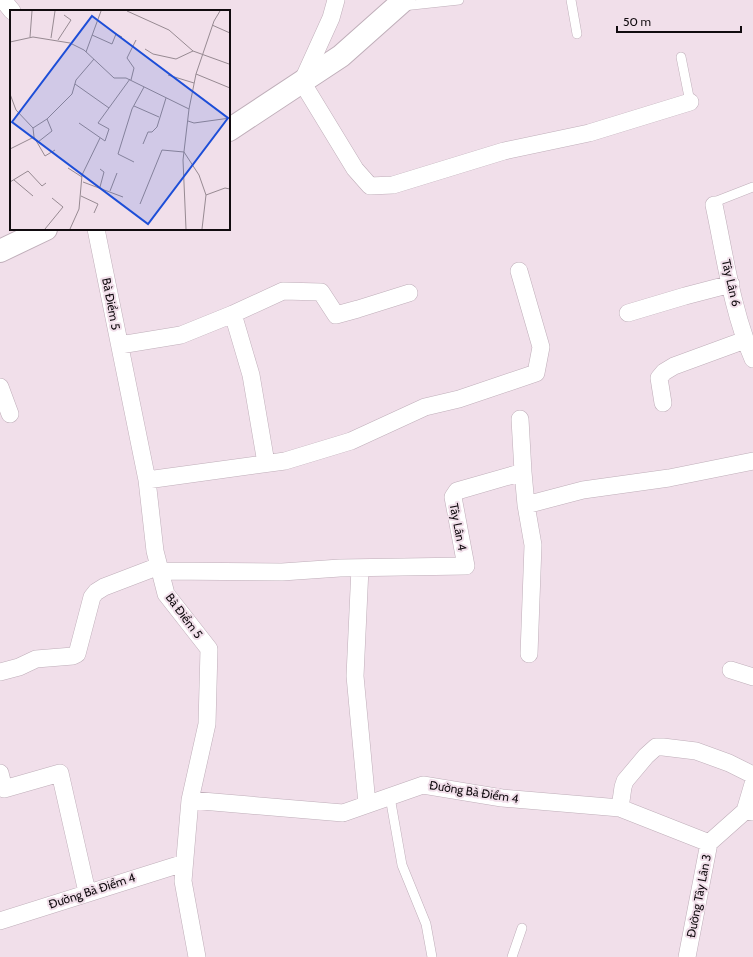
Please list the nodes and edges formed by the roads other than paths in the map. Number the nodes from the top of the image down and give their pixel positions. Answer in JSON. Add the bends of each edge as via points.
{"nodes":[{"id":1,"x":3,"y":0,"type":"edge"},
{"id":2,"x":336,"y":0,"type":"edge"},
{"id":3,"x":459,"y":0,"type":"edge"},
{"id":4,"x":571,"y":0,"type":"edge"},
{"id":5,"x":400,"y":3,"type":"edge"},
{"id":6,"x":11,"y":10,"type":"edge"},
{"id":7,"x":577,"y":34,"type":"dead end"},
{"id":8,"x":681,"y":57,"type":"dead end"},
{"id":9,"x":302,"y":82,"type":"junction"},
{"id":10,"x":690,"y":102,"type":"joint"},
{"id":11,"x":230,"y":129,"type":"edge"},
{"id":12,"x":753,"y":187,"type":"edge"},
{"id":13,"x":714,"y":204,"type":"joint"},
{"id":14,"x":44,"y":230,"type":"edge"},
{"id":15,"x":96,"y":230,"type":"edge"},
{"id":16,"x":0,"y":251,"type":"edge"},
{"id":17,"x":519,"y":271,"type":"dead end"},
{"id":18,"x":731,"y":284,"type":"junction"},
{"id":19,"x":409,"y":293,"type":"dead end"},
{"id":20,"x":628,"y":313,"type":"dead end"},
{"id":21,"x":233,"y":314,"type":"junction"},
{"id":22,"x":745,"y":340,"type":"junction"},
{"id":23,"x":120,"y":345,"type":"junction"},
{"id":24,"x":753,"y":359,"type":"edge"},
{"id":25,"x":0,"y":387,"type":"edge"},
{"id":26,"x":663,"y":403,"type":"dead end"},
{"id":27,"x":10,"y":414,"type":"dead end"},
{"id":28,"x":520,"y":419,"type":"dead end"},
{"id":29,"x":753,"y":461,"type":"edge"},
{"id":30,"x":266,"y":464,"type":"junction"},
{"id":31,"x":523,"y":472,"type":"junction"},
{"id":32,"x":147,"y":480,"type":"junction"},
{"id":33,"x":526,"y":505,"type":"junction"},
{"id":34,"x":360,"y":568,"type":"junction"},
{"id":35,"x":159,"y":569,"type":"junction"},
{"id":36,"x":529,"y":654,"type":"dead end"},
{"id":37,"x":731,"y":670,"type":"dead end"},
{"id":38,"x":0,"y":672,"type":"edge"},
{"id":39,"x":753,"y":677,"type":"edge"},
{"id":40,"x":0,"y":773,"type":"edge"},
{"id":41,"x":753,"y":775,"type":"edge"},
{"id":42,"x":753,"y":784,"type":"edge"},
{"id":43,"x":390,"y":796,"type":"junction"},
{"id":44,"x":190,"y":800,"type":"junction"},
{"id":45,"x":367,"y":804,"type":"junction"},
{"id":46,"x":620,"y":808,"type":"junction"},
{"id":47,"x":749,"y":812,"type":"edge"},
{"id":48,"x":709,"y":843,"type":"junction"},
{"id":49,"x":184,"y":863,"type":"junction"},
{"id":50,"x":87,"y":892,"type":"junction"},
{"id":51,"x":0,"y":921,"type":"edge"},
{"id":52,"x":522,"y":928,"type":"dead end"},
{"id":53,"x":197,"y":957,"type":"edge"},
{"id":54,"x":432,"y":957,"type":"edge"},
{"id":55,"x":512,"y":957,"type":"edge"},
{"id":56,"x":687,"y":957,"type":"edge"}],
"edges":[{"from":1,"to":6,"type":"street"},
{"from":2,"to":9,"type":"street","via":[[331,18]]},
{"from":3,"to":5,"type":"lane"},
{"from":4,"to":7,"type":"lane"},
{"from":5,"to":9,"type":"main road","via":[[341,56]]},
{"from":8,"to":10,"type":"lane"},
{"from":9,"to":10,"type":"street","via":[[355,169],[370,186],[393,185],[504,151],[589,133]]},
{"from":9,"to":11,"type":"main road"},
{"from":12,"to":13,"type":"lane"},
{"from":13,"to":18,"type":"street","name":"Tây Lân 6"},
{"from":14,"to":16,"type":"main road"},
{"from":15,"to":23,"type":"street","name":"Bà Điểm 5"},
{"from":17,"to":30,"type":"street","via":[[542,347],[536,373],[459,399],[425,407],[351,441],[285,461]]},
{"from":18,"to":20,"type":"street"},
{"from":18,"to":22,"type":"street","name":"Tây Lân 6"},
{"from":19,"to":21,"type":"street","via":[[336,315],[321,292],[283,291]]},
{"from":21,"to":23,"type":"street","via":[[181,335]]},
{"from":21,"to":30,"type":"street","via":[[251,376]]},
{"from":22,"to":24,"type":"street","name":"Tây Lân 6"},
{"from":22,"to":26,"type":"street","via":[[664,372],[659,378]]},
{"from":23,"to":32,"type":"street","name":"Bà Điểm 5"},
{"from":25,"to":27,"type":"street"},
{"from":28,"to":31,"type":"street"},
{"from":29,"to":33,"type":"street","via":[[669,478],[583,490]]},
{"from":30,"to":32,"type":"street"},
{"from":31,"to":33,"type":"street"},
{"from":31,"to":34,"type":"street","name":"Tây Lân 4","via":[[458,491],[453,497],[466,566]]},
{"from":32,"to":35,"type":"street","name":"Bà Điểm 5"},
{"from":33,"to":36,"type":"street","via":[[533,545]]},
{"from":34,"to":35,"type":"street","name":"Tây Lân 4","via":[[282,572]]},
{"from":34,"to":45,"type":"street","via":[[355,676]]},
{"from":35,"to":38,"type":"street","via":[[96,592],[92,597],[77,654],[36,659]]},
{"from":35,"to":44,"type":"street","name":"Bà Điểm 5","via":[[166,594],[209,649],[207,724]]},
{"from":37,"to":39,"type":"street"},
{"from":40,"to":50,"type":"street","via":[[4,789],[60,773]]},
{"from":41,"to":46,"type":"street","via":[[696,750],[656,747],[625,781]]},
{"from":42,"to":47,"type":"street"},
{"from":43,"to":45,"type":"street","name":"Đường Bà Điểm 4"},
{"from":43,"to":46,"type":"street","name":"Đường Bà Điểm 4","via":[[423,785],[502,798]]},
{"from":43,"to":54,"type":"lane","via":[[402,865],[426,924]]},
{"from":44,"to":45,"type":"street","name":"Đường Bà Điểm 4","via":[[343,813]]},
{"from":44,"to":49,"type":"street","name":"Bà Điểm 5"},
{"from":46,"to":48,"type":"street","name":"Đường Bà Điểm 4"},
{"from":47,"to":48,"type":"street","name":"Đường Tây Lân 3"},
{"from":48,"to":56,"type":"street","name":"Đường Tây Lân 3"},
{"from":49,"to":50,"type":"street","name":"Đường Bà Điểm 4"},
{"from":49,"to":53,"type":"street","name":"Bà Điểm 5","via":[[183,881]]},
{"from":50,"to":51,"type":"street","name":"Đường Bà Điểm 4"},
{"from":52,"to":55,"type":"lane"}]}
